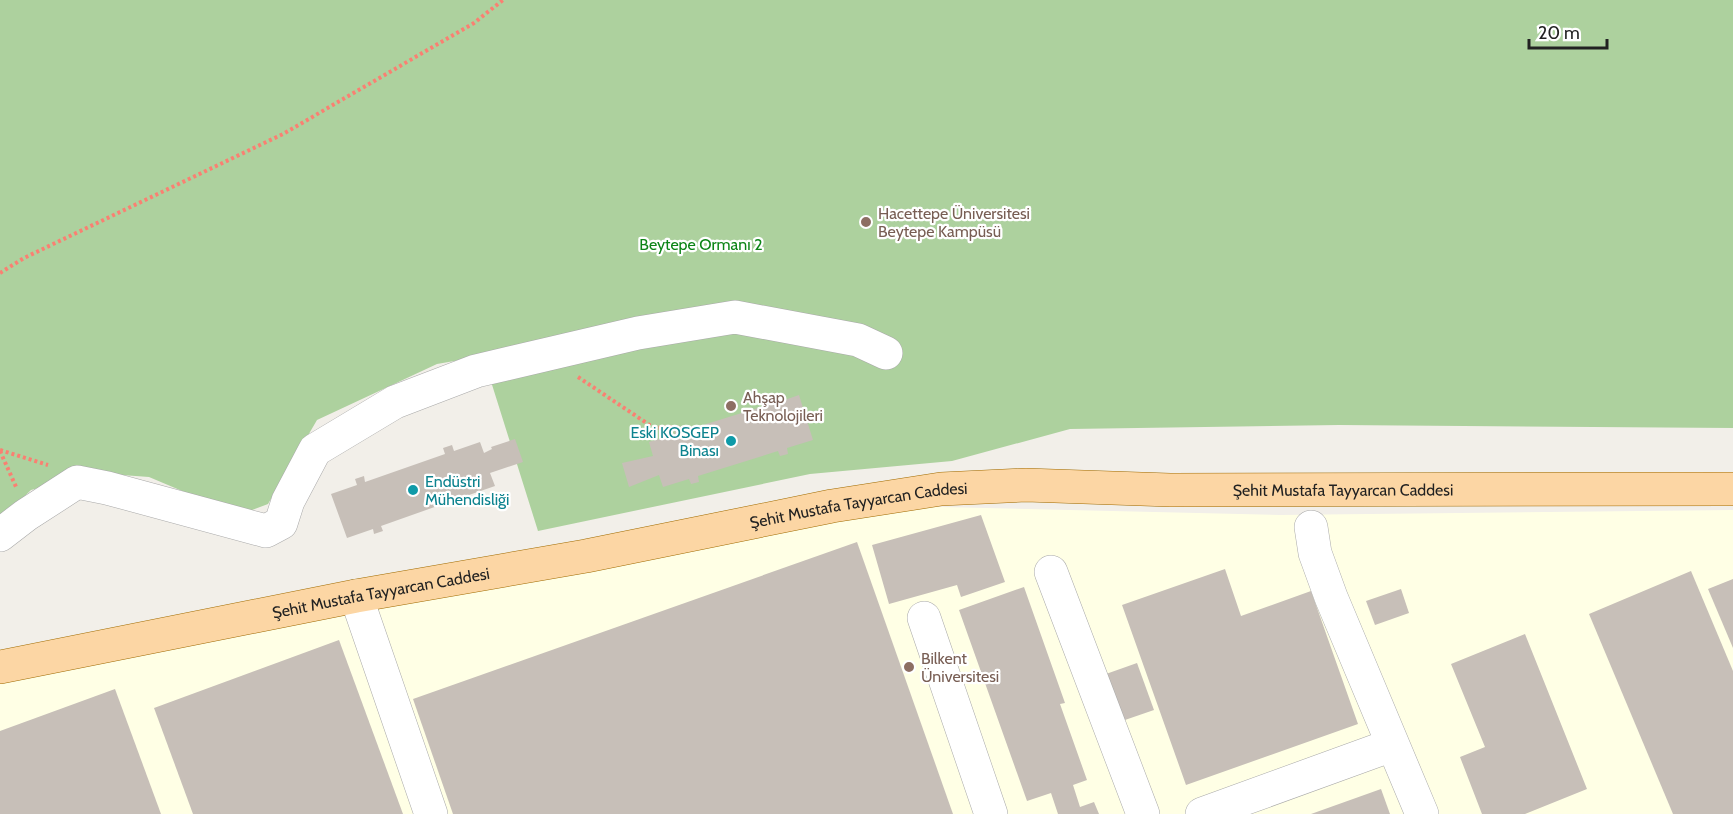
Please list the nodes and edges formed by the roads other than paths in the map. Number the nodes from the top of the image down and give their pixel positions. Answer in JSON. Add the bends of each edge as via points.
{"nodes":[{"id":1,"x":886,"y":353,"type":"dead end"},
{"id":2,"x":1733,"y":489,"type":"edge"},
{"id":3,"x":1311,"y":527,"type":"dead end"},
{"id":4,"x":0,"y":535,"type":"edge"},
{"id":5,"x":1051,"y":572,"type":"dead end"},
{"id":6,"x":356,"y":597,"type":"junction"},
{"id":7,"x":924,"y":618,"type":"dead end"},
{"id":8,"x":0,"y":667,"type":"edge"},
{"id":9,"x":1392,"y":746,"type":"junction"},
{"id":10,"x":431,"y":814,"type":"edge"},
{"id":11,"x":991,"y":814,"type":"edge"},
{"id":12,"x":1143,"y":814,"type":"edge"},
{"id":13,"x":1202,"y":814,"type":"edge"},
{"id":14,"x":1422,"y":814,"type":"edge"}],
"edges":[{"from":1,"to":4,"type":"lane","via":[[858,340],[735,317],[638,333],[476,371],[395,402],[315,450],[288,501],[281,524],[266,531],[77,483]]},
{"from":2,"to":6,"type":"main road","name":"Şehit Mustafa Tayyarcan Caddesi","via":[[1234,490],[1026,485],[941,489],[832,506]]},
{"from":3,"to":9,"type":"lane","via":[[1315,553]]},
{"from":5,"to":12,"type":"lane"},
{"from":6,"to":8,"type":"main road","name":"Şehit Mustafa Tayyarcan Caddesi"},
{"from":6,"to":10,"type":"lane"},
{"from":7,"to":11,"type":"lane"},
{"from":9,"to":13,"type":"lane"},
{"from":9,"to":14,"type":"lane"}]}
